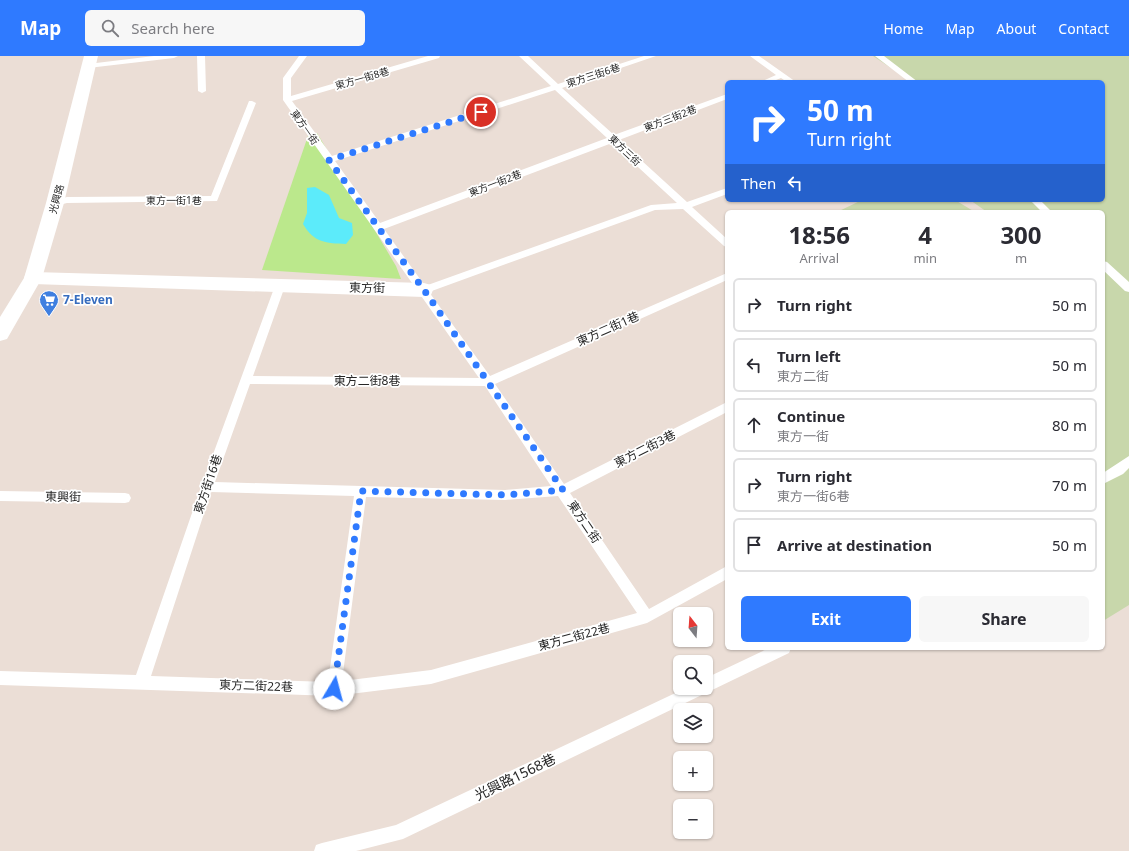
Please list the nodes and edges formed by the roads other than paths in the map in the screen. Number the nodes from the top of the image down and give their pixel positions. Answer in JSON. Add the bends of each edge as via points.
{"nodes":[{"id":1,"x":174,"y":56,"type":"edge"},
{"id":2,"x":201,"y":56,"type":"edge"},
{"id":3,"x":303,"y":56,"type":"edge"},
{"id":4,"x":436,"y":56,"type":"edge"},
{"id":5,"x":522,"y":56,"type":"edge"},
{"id":6,"x":652,"y":56,"type":"edge"},
{"id":7,"x":754,"y":56,"type":"edge"},
{"id":8,"x":879,"y":56,"type":"edge"},
{"id":9,"x":90,"y":61,"type":"edge"},
{"id":10,"x":782,"y":75,"type":"junction"},
{"id":11,"x":769,"y":80,"type":"edge"},
{"id":12,"x":789,"y":80,"type":"edge"},
{"id":13,"x":911,"y":80,"type":"edge"},
{"id":14,"x":556,"y":87,"type":"junction"},
{"id":15,"x":202,"y":91,"type":"dead end"},
{"id":16,"x":725,"y":97,"type":"edge"},
{"id":17,"x":287,"y":100,"type":"junction"},
{"id":18,"x":252,"y":103,"type":"dead end"},
{"id":19,"x":613,"y":139,"type":"junction"},
{"id":20,"x":329,"y":160,"type":"junction"},
{"id":21,"x":725,"y":192,"type":"edge"},
{"id":22,"x":1037,"y":202,"type":"edge"},
{"id":23,"x":55,"y":203,"type":"junction"},
{"id":24,"x":686,"y":206,"type":"junction"},
{"id":25,"x":1046,"y":210,"type":"edge"},
{"id":26,"x":377,"y":228,"type":"junction"},
{"id":27,"x":725,"y":242,"type":"edge"},
{"id":28,"x":1105,"y":266,"type":"edge"},
{"id":29,"x":725,"y":277,"type":"edge"},
{"id":30,"x":33,"y":278,"type":"junction"},
{"id":31,"x":280,"y":286,"type":"junction"},
{"id":32,"x":1129,"y":288,"type":"edge"},
{"id":33,"x":424,"y":290,"type":"junction"},
{"id":34,"x":0,"y":334,"type":"edge"},
{"id":35,"x":246,"y":380,"type":"junction"},
{"id":36,"x":488,"y":382,"type":"junction"},
{"id":37,"x":725,"y":409,"type":"edge"},
{"id":38,"x":1129,"y":461,"type":"edge"},
{"id":39,"x":1105,"y":478,"type":"edge"},
{"id":40,"x":207,"y":487,"type":"junction"},
{"id":41,"x":563,"y":490,"type":"junction"},
{"id":42,"x":361,"y":491,"type":"junction"},
{"id":43,"x":0,"y":496,"type":"edge"},
{"id":44,"x":125,"y":498,"type":"dead end"},
{"id":45,"x":725,"y":573,"type":"edge"},
{"id":46,"x":647,"y":617,"type":"junction"},
{"id":47,"x":780,"y":650,"type":"edge"},
{"id":48,"x":0,"y":678,"type":"edge"},
{"id":49,"x":141,"y":682,"type":"junction"},
{"id":50,"x":713,"y":683,"type":"edge"},
{"id":51,"x":334,"y":689,"type":"junction"},
{"id":52,"x":687,"y":695,"type":"edge"},
{"id":53,"x":322,"y":851,"type":"edge"}],
"edges":[{"from":1,"to":9,"type":"lane"},
{"from":2,"to":15,"type":"lane"},
{"from":3,"to":17,"type":"lane","name":"東方一街","via":[[287,78]]},
{"from":4,"to":17,"type":"lane","name":"東方一街8巷"},
{"from":5,"to":14,"type":"lane","name":"東方三街"},
{"from":6,"to":14,"type":"lane","name":"東方三街6巷"},
{"from":7,"to":10,"type":"lane"},
{"from":8,"to":13,"type":"lane"},
{"from":9,"to":23,"type":"main road","name":"光興路"},
{"from":10,"to":11,"type":"lane"},
{"from":10,"to":12,"type":"lane"},
{"from":14,"to":19,"type":"lane","name":"東方三街"},
{"from":14,"to":20,"type":"lane","name":"東方三街6巷"},
{"from":16,"to":19,"type":"lane","name":"東方三街2巷"},
{"from":17,"to":20,"type":"lane","name":"東方一街"},
{"from":18,"to":23,"type":"lane","name":"東方一街1巷","via":[[214,199],[67,200]]},
{"from":19,"to":24,"type":"lane","name":"東方三街"},
{"from":19,"to":26,"type":"lane","name":"東方一街2巷"},
{"from":20,"to":26,"type":"lane","name":"東方一街"},
{"from":21,"to":24,"type":"lane","name":"東方街"},
{"from":22,"to":25,"type":"lane"},
{"from":23,"to":30,"type":"main road","name":"光興路"},
{"from":24,"to":27,"type":"lane","name":"東方三街"},
{"from":24,"to":33,"type":"lane","name":"東方街","via":[[654,207]]},
{"from":26,"to":33,"type":"lane","name":"東方一街"},
{"from":28,"to":32,"type":"lane"},
{"from":29,"to":36,"type":"lane","name":"東方二街1巷"},
{"from":30,"to":31,"type":"main road","name":"東方街"},
{"from":30,"to":34,"type":"main road","name":"光興路"},
{"from":31,"to":33,"type":"main road","name":"東方街"},
{"from":31,"to":35,"type":"lane","name":"東方街16巷"},
{"from":33,"to":36,"type":"lane","name":"東方二街"},
{"from":35,"to":36,"type":"lane","name":"東方二街8巷"},
{"from":35,"to":40,"type":"lane","name":"東方街16巷"},
{"from":36,"to":41,"type":"lane","name":"東方二街"},
{"from":37,"to":41,"type":"lane","name":"東方二街3巷"},
{"from":38,"to":39,"type":"lane"},
{"from":40,"to":42,"type":"lane"},
{"from":40,"to":49,"type":"lane","name":"東方街16巷"},
{"from":41,"to":42,"type":"lane","via":[[506,495]]},
{"from":41,"to":46,"type":"lane","name":"東方二街"},
{"from":42,"to":51,"type":"lane"},
{"from":43,"to":44,"type":"lane","name":"東興街"},
{"from":45,"to":46,"type":"lane","name":"東方二街22巷"},
{"from":46,"to":51,"type":"lane","name":"東方二街22巷","via":[[431,677]]},
{"from":47,"to":50,"type":"lane"},
{"from":48,"to":49,"type":"lane","name":"東方二街22巷"},
{"from":49,"to":51,"type":"lane","name":"東方二街22巷"},
{"from":52,"to":53,"type":"lane","name":"光興路1568巷","via":[[397,833]]}]}
